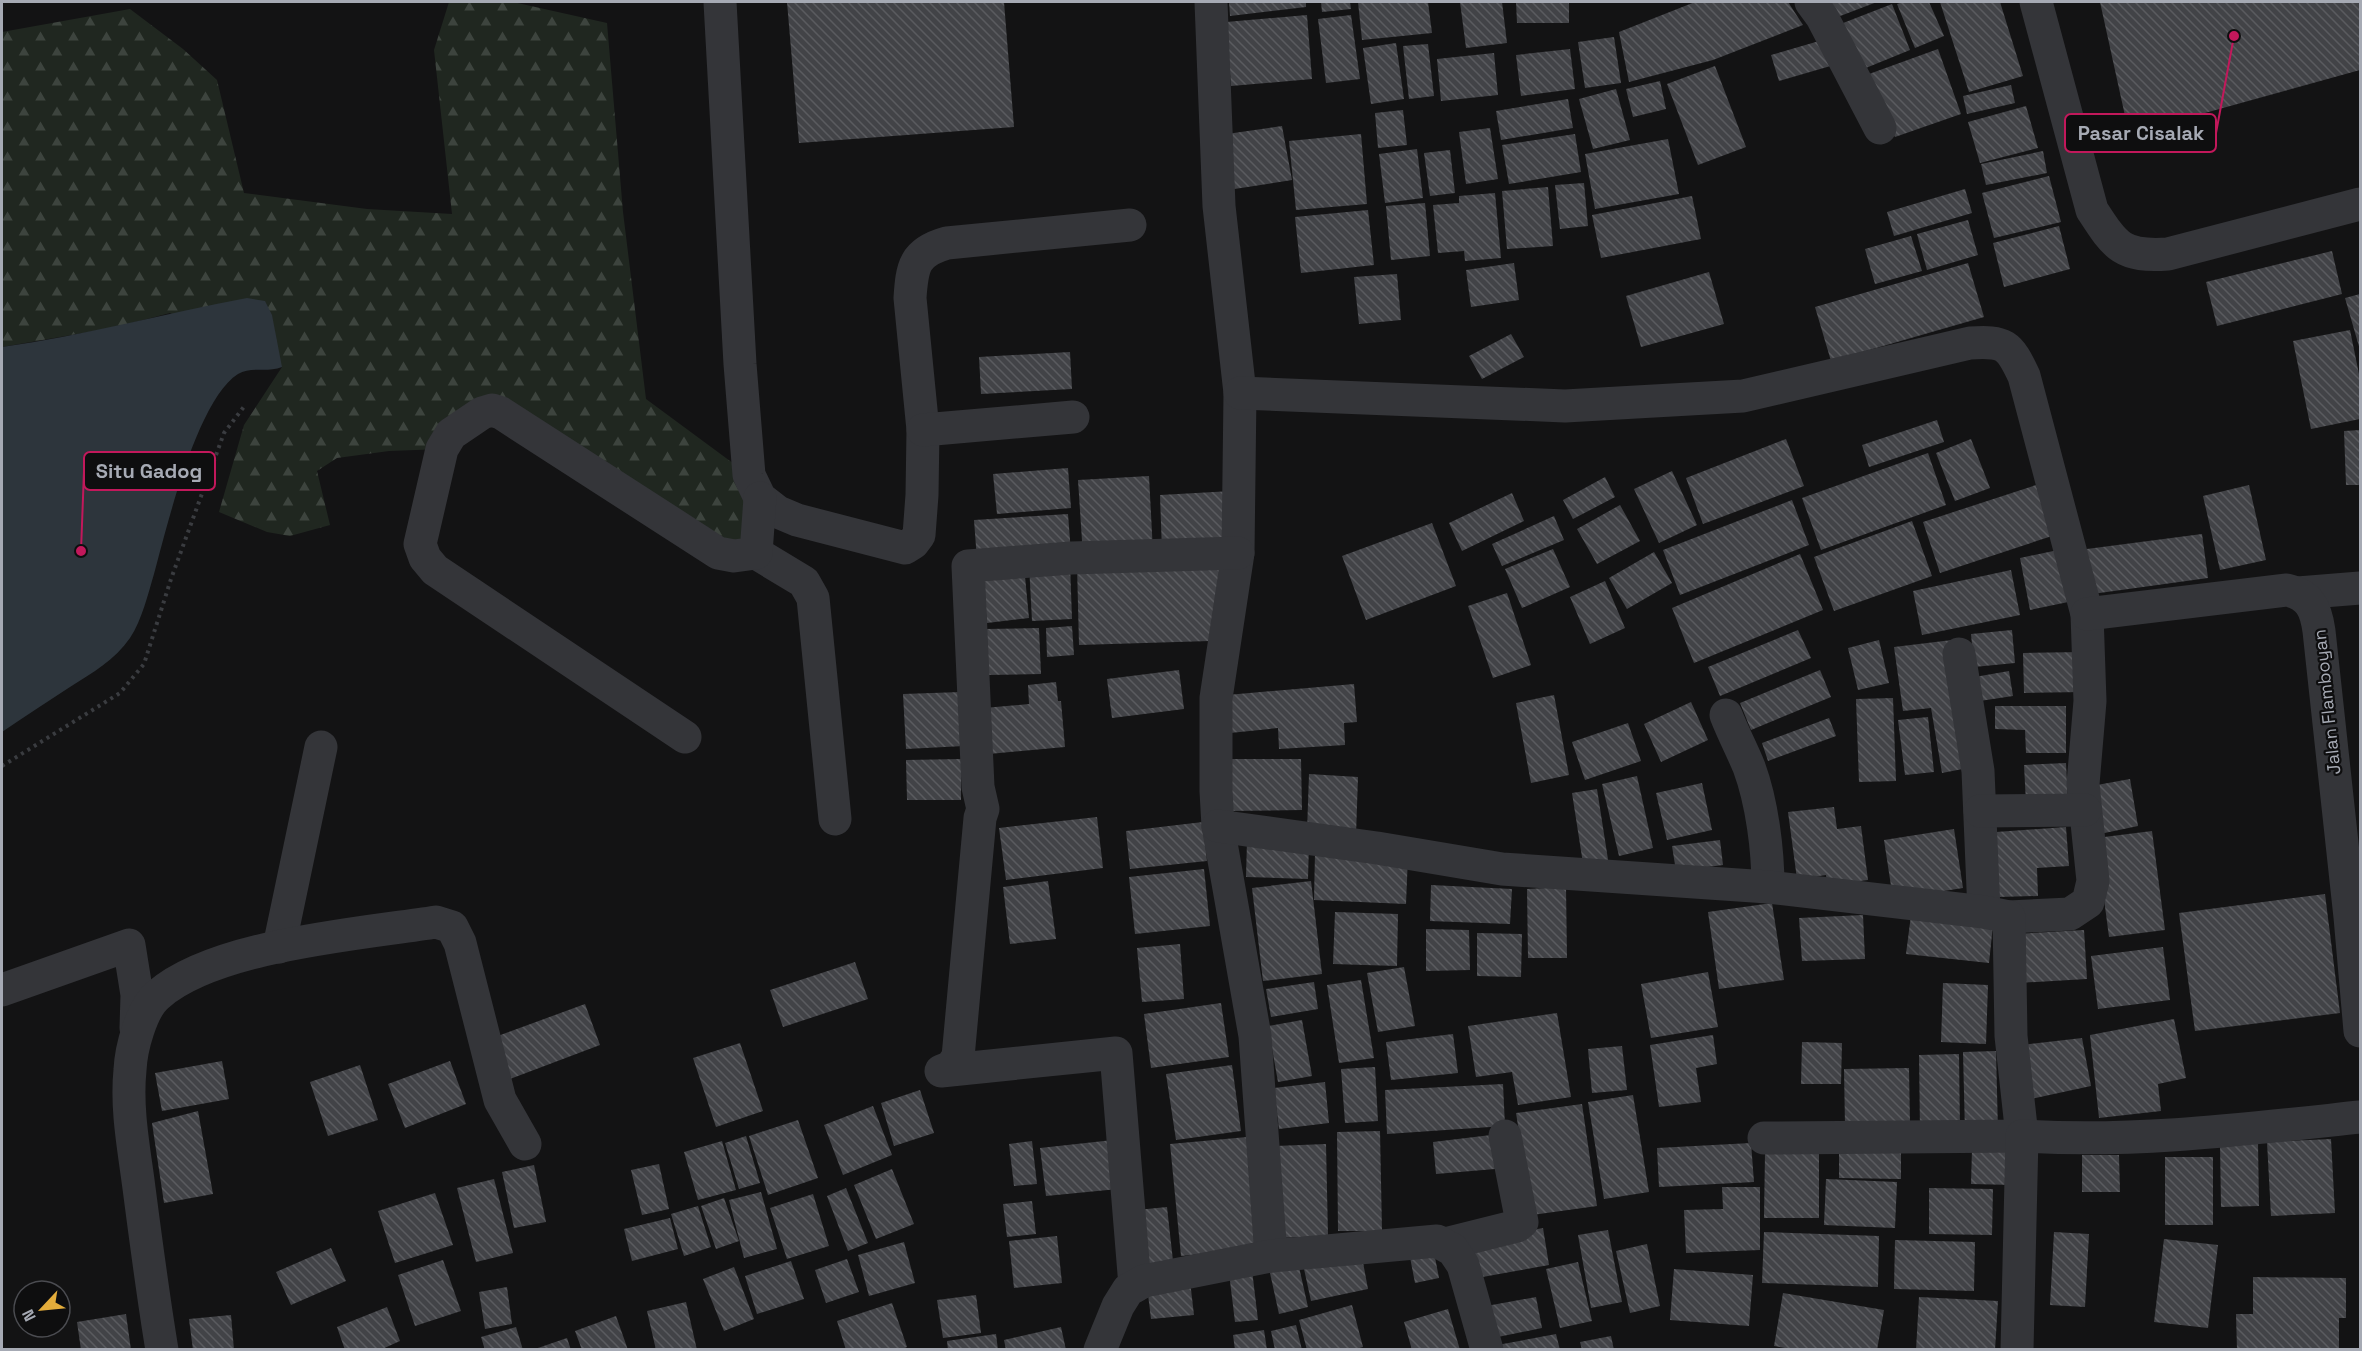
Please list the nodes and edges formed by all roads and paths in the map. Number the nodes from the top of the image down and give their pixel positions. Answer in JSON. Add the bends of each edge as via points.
{"nodes":[{"id":1,"x":720,"y":2,"type":"edge"},
{"id":2,"x":1211,"y":2,"type":"edge"},
{"id":3,"x":1811,"y":2,"type":"edge"},
{"id":4,"x":2036,"y":2,"type":"edge"},
{"id":5,"x":1880,"y":128,"type":"dead end"},
{"id":6,"x":2361,"y":204,"type":"edge"},
{"id":7,"x":1130,"y":225,"type":"dead end"},
{"id":8,"x":1240,"y":393,"type":"junction"},
{"id":9,"x":246,"y":404,"type":"dead end"},
{"id":10,"x":1073,"y":417,"type":"dead end"},
{"id":11,"x":923,"y":430,"type":"junction"},
{"id":12,"x":760,"y":498,"type":"junction"},
{"id":13,"x":756,"y":553,"type":"junction"},
{"id":14,"x":1238,"y":553,"type":"junction"},
{"id":15,"x":2361,"y":588,"type":"edge"},
{"id":16,"x":2298,"y":593,"type":"junction"},
{"id":17,"x":2087,"y":614,"type":"junction"},
{"id":18,"x":1959,"y":654,"type":"dead end"},
{"id":19,"x":1726,"y":716,"type":"dead end"},
{"id":20,"x":685,"y":737,"type":"dead end"},
{"id":21,"x":321,"y":747,"type":"dead end"},
{"id":22,"x":2,"y":765,"type":"edge"},
{"id":23,"x":2085,"y":810,"type":"junction"},
{"id":24,"x":1980,"y":811,"type":"junction"},
{"id":25,"x":835,"y":819,"type":"dead end"},
{"id":26,"x":1218,"y":826,"type":"junction"},
{"id":27,"x":1768,"y":887,"type":"junction"},
{"id":28,"x":1996,"y":914,"type":"junction"},
{"id":29,"x":279,"y":947,"type":"junction"},
{"id":30,"x":2,"y":990,"type":"edge"},
{"id":31,"x":2361,"y":1031,"type":"edge"},
{"id":32,"x":135,"y":1045,"type":"junction"},
{"id":33,"x":2361,"y":1117,"type":"edge"},
{"id":34,"x":1505,"y":1136,"type":"dead end"},
{"id":35,"x":2022,"y":1136,"type":"junction"},
{"id":36,"x":1764,"y":1138,"type":"dead end"},
{"id":37,"x":525,"y":1144,"type":"dead end"},
{"id":38,"x":1445,"y":1244,"type":"junction"},
{"id":39,"x":1271,"y":1256,"type":"junction"},
{"id":40,"x":1135,"y":1286,"type":"junction"},
{"id":41,"x":162,"y":1350,"type":"edge"},
{"id":42,"x":1100,"y":1350,"type":"edge"},
{"id":43,"x":1487,"y":1350,"type":"edge"},
{"id":44,"x":2017,"y":1350,"type":"edge"}],
"edges":[{"from":1,"to":12,"type":"street","via":[[747,452],[749,474]]},
{"from":2,"to":8,"type":"street","via":[[1219,206]]},
{"from":3,"to":5,"type":"street"},
{"from":4,"to":6,"type":"street","via":[[2092,210],[2122,248],[2142,256],[2168,254]]},
{"from":7,"to":11,"type":"street","via":[[947,243],[929,248],[918,258],[911,277],[910,298]]},
{"from":8,"to":14,"type":"street"},
{"from":8,"to":17,"type":"street","via":[[1565,406],[1743,396],[1970,343],[1992,342],[2005,346],[2024,376]]},
{"from":9,"to":22,"type":"path","via":[[224,433],[144,664],[120,693]]},
{"from":10,"to":11,"type":"street"},
{"from":11,"to":12,"type":"street","via":[[919,534],[905,548],[797,520]]},
{"from":12,"to":13,"type":"street"},
{"from":13,"to":20,"type":"street","via":[[718,553],[501,413],[482,413],[451,434],[442,448],[420,544],[435,570]]},
{"from":13,"to":25,"type":"street","via":[[804,582],[813,598]]},
{"from":14,"to":26,"type":"street","via":[[1216,698]]},
{"from":14,"to":40,"type":"street","via":[[1071,558],[968,566],[978,787],[983,810],[958,1057],[951,1067],[941,1071],[1116,1053]]},
{"from":15,"to":16,"type":"street"},
{"from":16,"to":17,"type":"street","via":[[2287,590]]},
{"from":16,"to":31,"type":"street","name":"Jalan Flamboyan","via":[[2307,598],[2317,617]]},
{"from":17,"to":23,"type":"street","via":[[2090,700],[2083,784]]},
{"from":18,"to":24,"type":"street","via":[[1978,771]]},
{"from":19,"to":27,"type":"street","via":[[1749,769],[1759,805]]},
{"from":21,"to":29,"type":"street"},
{"from":23,"to":24,"type":"street"},
{"from":23,"to":28,"type":"street","via":[[2093,881],[2088,902],[2070,914]]},
{"from":24,"to":28,"type":"street"},
{"from":26,"to":27,"type":"street","via":[[1502,869]]},
{"from":26,"to":39,"type":"street","via":[[1255,1036]]},
{"from":27,"to":28,"type":"street"},
{"from":28,"to":35,"type":"street"},
{"from":29,"to":32,"type":"street","via":[[237,957],[178,979],[155,997],[139,1025]]},
{"from":29,"to":37,"type":"street","via":[[436,922],[452,927],[460,943],[500,1100]]},
{"from":30,"to":32,"type":"street","via":[[129,945],[137,995]]},
{"from":32,"to":41,"type":"street","via":[[129,1070],[131,1124]]},
{"from":33,"to":35,"type":"street","via":[[2202,1134],[2077,1139]]},
{"from":34,"to":38,"type":"street","via":[[1522,1222]]},
{"from":35,"to":36,"type":"street"},
{"from":35,"to":44,"type":"street"},
{"from":38,"to":39,"type":"street","via":[[1437,1241]]},
{"from":38,"to":43,"type":"street","via":[[1463,1265]]},
{"from":39,"to":40,"type":"street"},
{"from":40,"to":42,"type":"street","via":[[1118,1306]]}]}
